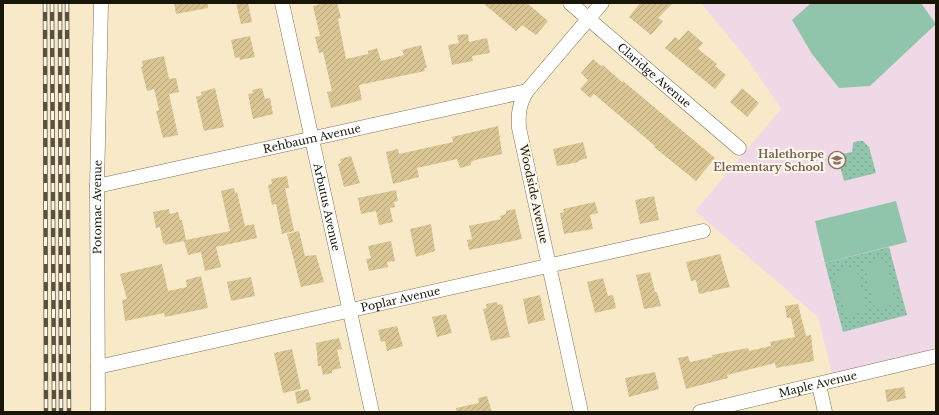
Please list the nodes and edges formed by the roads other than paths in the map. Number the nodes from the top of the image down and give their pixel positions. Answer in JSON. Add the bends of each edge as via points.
{"nodes":[{"id":1,"x":101,"y":3,"type":"edge"},
{"id":2,"x":282,"y":3,"type":"edge"},
{"id":3,"x":570,"y":3,"type":"edge"},
{"id":4,"x":602,"y":3,"type":"edge"},
{"id":5,"x":588,"y":18,"type":"junction"},
{"id":6,"x":527,"y":91,"type":"junction"},
{"id":7,"x":310,"y":138,"type":"junction"},
{"id":8,"x":739,"y":148,"type":"dead end"},
{"id":9,"x":97,"y":186,"type":"junction"},
{"id":10,"x":703,"y":231,"type":"dead end"},
{"id":11,"x":549,"y":265,"type":"junction"},
{"id":12,"x":349,"y":310,"type":"junction"},
{"id":13,"x":936,"y":356,"type":"edge"},
{"id":14,"x":98,"y":367,"type":"junction"},
{"id":15,"x":819,"y":385,"type":"junction"},
{"id":16,"x":98,"y":412,"type":"edge"},
{"id":17,"x":372,"y":412,"type":"edge"},
{"id":18,"x":581,"y":412,"type":"edge"},
{"id":19,"x":700,"y":412,"type":"edge"},
{"id":20,"x":825,"y":412,"type":"edge"}],
"edges":[{"from":1,"to":9,"type":"street","name":"Potomac Avenue"},
{"from":2,"to":7,"type":"street","name":"Arbutus Avenue"},
{"from":3,"to":5,"type":"street","name":"Claridge Avenue"},
{"from":4,"to":5,"type":"street","name":"Woodside Avenue"},
{"from":5,"to":6,"type":"street","name":"Woodside Avenue"},
{"from":5,"to":8,"type":"street","name":"Claridge Avenue"},
{"from":6,"to":7,"type":"street","name":"Rehbaum Avenue"},
{"from":6,"to":11,"type":"street","name":"Woodside Avenue","via":[[520,102],[519,128]]},
{"from":7,"to":9,"type":"street","name":"Rehbaum Avenue"},
{"from":7,"to":12,"type":"street","name":"Arbutus Avenue"},
{"from":9,"to":14,"type":"street","name":"Potomac Avenue"},
{"from":10,"to":11,"type":"street","name":"Poplar Avenue"},
{"from":11,"to":12,"type":"street","name":"Poplar Avenue"},
{"from":11,"to":18,"type":"street","name":"Woodside Avenue"},
{"from":12,"to":14,"type":"street","name":"Poplar Avenue"},
{"from":12,"to":17,"type":"street","name":"Arbutus Avenue"},
{"from":13,"to":15,"type":"street","name":"Maple Avenue"},
{"from":14,"to":16,"type":"street","name":"Potomac Avenue"},
{"from":15,"to":19,"type":"street","name":"Maple Avenue"},
{"from":15,"to":20,"type":"street"}]}
